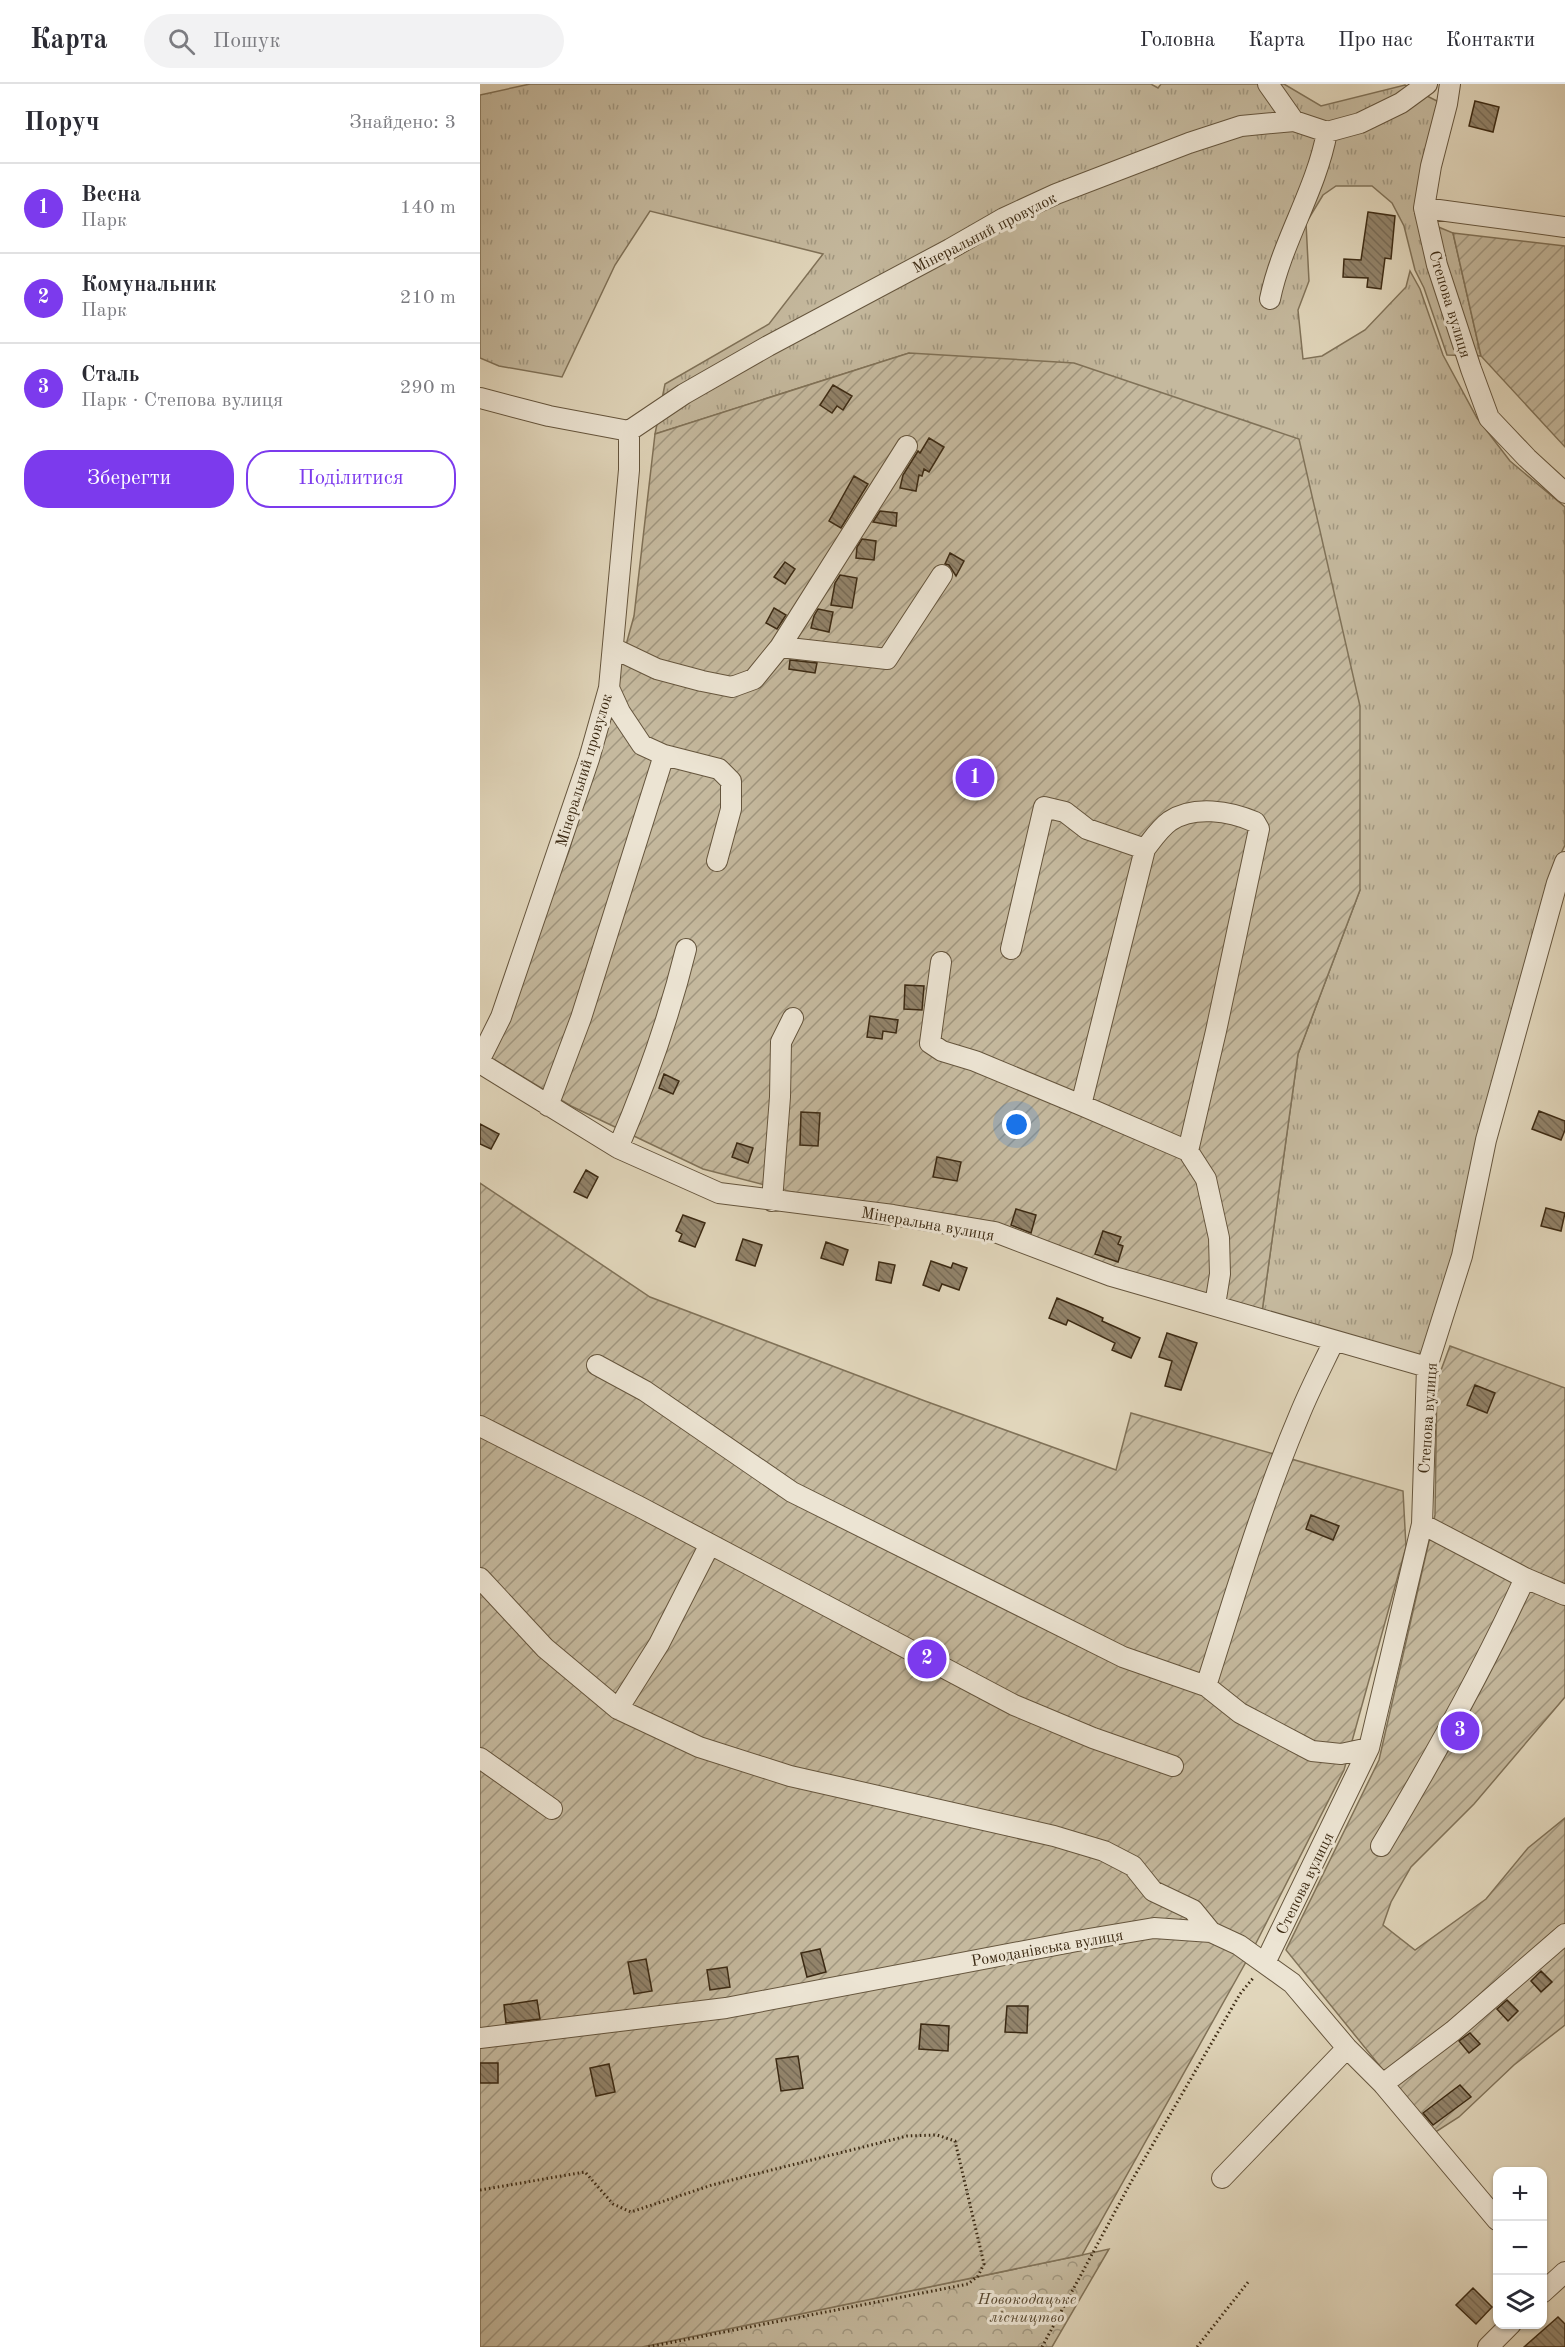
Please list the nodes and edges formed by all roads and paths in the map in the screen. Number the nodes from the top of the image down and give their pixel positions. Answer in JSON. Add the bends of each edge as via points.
{"nodes":[{"id":1,"x":1268,"y":84,"type":"edge"},
{"id":2,"x":1427,"y":84,"type":"edge"},
{"id":3,"x":1450,"y":84,"type":"edge"},
{"id":4,"x":1294,"y":121,"type":"junction"},
{"id":5,"x":1327,"y":132,"type":"junction"},
{"id":6,"x":1424,"y":208,"type":"junction"},
{"id":7,"x":1565,"y":227,"type":"edge"},
{"id":8,"x":1270,"y":299,"type":"dead end"},
{"id":9,"x":480,"y":398,"type":"edge"},
{"id":10,"x":629,"y":431,"type":"junction"},
{"id":11,"x":907,"y":446,"type":"dead end"},
{"id":12,"x":1565,"y":492,"type":"edge"},
{"id":13,"x":942,"y":575,"type":"dead end"},
{"id":14,"x":780,"y":647,"type":"junction"},
{"id":15,"x":613,"y":648,"type":"junction"},
{"id":16,"x":609,"y":688,"type":"junction"},
{"id":17,"x":664,"y":755,"type":"junction"},
{"id":18,"x":1145,"y":849,"type":"junction"},
{"id":19,"x":717,"y":861,"type":"dead end"},
{"id":20,"x":1565,"y":862,"type":"edge"},
{"id":21,"x":686,"y":949,"type":"dead end"},
{"id":22,"x":1011,"y":949,"type":"dead end"},
{"id":23,"x":941,"y":962,"type":"dead end"},
{"id":24,"x":793,"y":1018,"type":"dead end"},
{"id":25,"x":480,"y":1061,"type":"edge"},
{"id":26,"x":1081,"y":1105,"type":"junction"},
{"id":27,"x":548,"y":1106,"type":"junction"},
{"id":28,"x":618,"y":1148,"type":"junction"},
{"id":29,"x":1188,"y":1151,"type":"junction"},
{"id":30,"x":772,"y":1201,"type":"junction"},
{"id":31,"x":1215,"y":1305,"type":"junction"},
{"id":32,"x":1334,"y":1341,"type":"junction"},
{"id":33,"x":597,"y":1365,"type":"dead end"},
{"id":34,"x":1427,"y":1367,"type":"junction"},
{"id":35,"x":480,"y":1426,"type":"edge"},
{"id":36,"x":1422,"y":1524,"type":"junction"},
{"id":37,"x":710,"y":1544,"type":"junction"},
{"id":38,"x":480,"y":1578,"type":"edge"},
{"id":39,"x":1525,"y":1578,"type":"junction"},
{"id":40,"x":1565,"y":1595,"type":"edge"},
{"id":41,"x":1206,"y":1686,"type":"junction"},
{"id":42,"x":618,"y":1709,"type":"junction"},
{"id":43,"x":1369,"y":1748,"type":"junction"},
{"id":44,"x":480,"y":1758,"type":"edge"},
{"id":45,"x":1173,"y":1766,"type":"dead end"},
{"id":46,"x":552,"y":1809,"type":"dead end"},
{"id":47,"x":1381,"y":1846,"type":"dead end"},
{"id":48,"x":1211,"y":1932,"type":"junction"},
{"id":49,"x":1565,"y":1934,"type":"edge"},
{"id":50,"x":1265,"y":1963,"type":"junction"},
{"id":51,"x":480,"y":2038,"type":"edge"},
{"id":52,"x":1347,"y":2048,"type":"junction"},
{"id":53,"x":1383,"y":2084,"type":"junction"},
{"id":54,"x":1222,"y":2178,"type":"dead end"},
{"id":55,"x":480,"y":2190,"type":"edge"},
{"id":56,"x":1493,"y":2215,"type":"edge"},
{"id":57,"x":1249,"y":2281,"type":"dead end"},
{"id":58,"x":1507,"y":2329,"type":"edge"},
{"id":59,"x":648,"y":2347,"type":"edge"},
{"id":60,"x":1042,"y":2347,"type":"edge"},
{"id":61,"x":1197,"y":2347,"type":"edge"},
{"id":62,"x":1488,"y":2347,"type":"edge"}],
"edges":[{"from":1,"to":4,"type":"street"},
{"from":2,"to":5,"type":"street","via":[[1370,118]]},
{"from":3,"to":6,"type":"street","name":"Степова вулиця"},
{"from":4,"to":5,"type":"street","name":"Мінеральний провулок"},
{"from":4,"to":10,"type":"street","name":"Мінеральний провулок","via":[[1241,126],[1035,203],[768,346]]},
{"from":5,"to":8,"type":"street","via":[[1322,158],[1276,270]]},
{"from":6,"to":7,"type":"street"},
{"from":6,"to":12,"type":"street","name":"Степова вулиця","via":[[1437,265],[1489,418]]},
{"from":9,"to":10,"type":"street"},
{"from":10,"to":15,"type":"street","name":"Мінеральний провулок"},
{"from":11,"to":14,"type":"street"},
{"from":13,"to":14,"type":"street","via":[[887,659]]},
{"from":14,"to":15,"type":"street","via":[[754,679],[732,687],[657,669]]},
{"from":15,"to":16,"type":"street","name":"Мінеральний провулок"},
{"from":16,"to":17,"type":"street","via":[[642,745]]},
{"from":16,"to":25,"type":"street","name":"Мінеральний провулок","via":[[589,759],[501,1017]]},
{"from":17,"to":19,"type":"street","via":[[719,769],[731,781],[731,809]]},
{"from":17,"to":27,"type":"street","via":[[581,1018]]},
{"from":18,"to":22,"type":"street","via":[[1087,829],[1065,812],[1044,807]]},
{"from":18,"to":26,"type":"street"},
{"from":18,"to":29,"type":"street","via":[[1170,821],[1196,813],[1214,811],[1246,818],[1255,822],[1258,829]]},
{"from":20,"to":34,"type":"street","name":"Степова вулиця","via":[[1486,1140],[1462,1256]]},
{"from":21,"to":28,"type":"street","via":[[673,1003],[644,1088]]},
{"from":23,"to":26,"type":"street","via":[[930,1043]]},
{"from":24,"to":30,"type":"street","via":[[781,1042]]},
{"from":25,"to":27,"type":"street","name":"Мінеральна вулиця"},
{"from":26,"to":29,"type":"street"},
{"from":27,"to":28,"type":"street","name":"Мінеральна вулиця"},
{"from":28,"to":30,"type":"street","name":"Мінеральна вулиця","via":[[719,1193]]},
{"from":29,"to":31,"type":"street","via":[[1206,1179],[1219,1238],[1220,1274]]},
{"from":30,"to":31,"type":"street","name":"Мінеральна вулиця","via":[[995,1232],[1111,1276]]},
{"from":31,"to":32,"type":"street","name":"Мінеральна вулиця"},
{"from":32,"to":34,"type":"street","name":"Мінеральна вулиця"},
{"from":32,"to":41,"type":"street","via":[[1299,1416],[1274,1483]]},
{"from":33,"to":41,"type":"street","via":[[645,1391],[792,1492],[1123,1657]]},
{"from":34,"to":36,"type":"street","name":"Степова вулиця"},
{"from":35,"to":37,"type":"street"},
{"from":36,"to":39,"type":"street"},
{"from":36,"to":43,"type":"street","name":"Степова вулиця"},
{"from":37,"to":42,"type":"street","via":[[659,1644]]},
{"from":37,"to":45,"type":"street","via":[[1014,1705]]},
{"from":38,"to":42,"type":"street","via":[[545,1648]]},
{"from":39,"to":40,"type":"street"},
{"from":39,"to":47,"type":"street","via":[[1495,1644]]},
{"from":41,"to":43,"type":"street","via":[[1240,1713],[1312,1751],[1341,1754]]},
{"from":42,"to":48,"type":"street","via":[[699,1747],[790,1776],[1104,1851],[1133,1866],[1153,1891],[1193,1910]]},
{"from":43,"to":50,"type":"street","name":"Степова вулиця"},
{"from":44,"to":46,"type":"street"},
{"from":48,"to":50,"type":"street","name":"Ромоданівська вулиця"},
{"from":48,"to":51,"type":"street","name":"Ромоданівська вулиця","via":[[1154,1928],[726,2008]]},
{"from":49,"to":53,"type":"street","via":[[1453,2031]]},
{"from":50,"to":52,"type":"street","name":"Ромоданівська вулиця","via":[[1292,1983]]},
{"from":50,"to":60,"type":"path","via":[[1222,2024]]},
{"from":52,"to":53,"type":"street","name":"Ромоданівська вулиця"},
{"from":52,"to":54,"type":"street"},
{"from":53,"to":56,"type":"street","name":"Ромоданівська вулиця"},
{"from":55,"to":59,"type":"path","via":[[585,2172],[613,2204],[631,2212],[712,2185],[907,2136],[937,2135],[955,2141],[984,2264],[968,2284]]},
{"from":57,"to":61,"type":"path"},
{"from":58,"to":62,"type":"street"}]}
